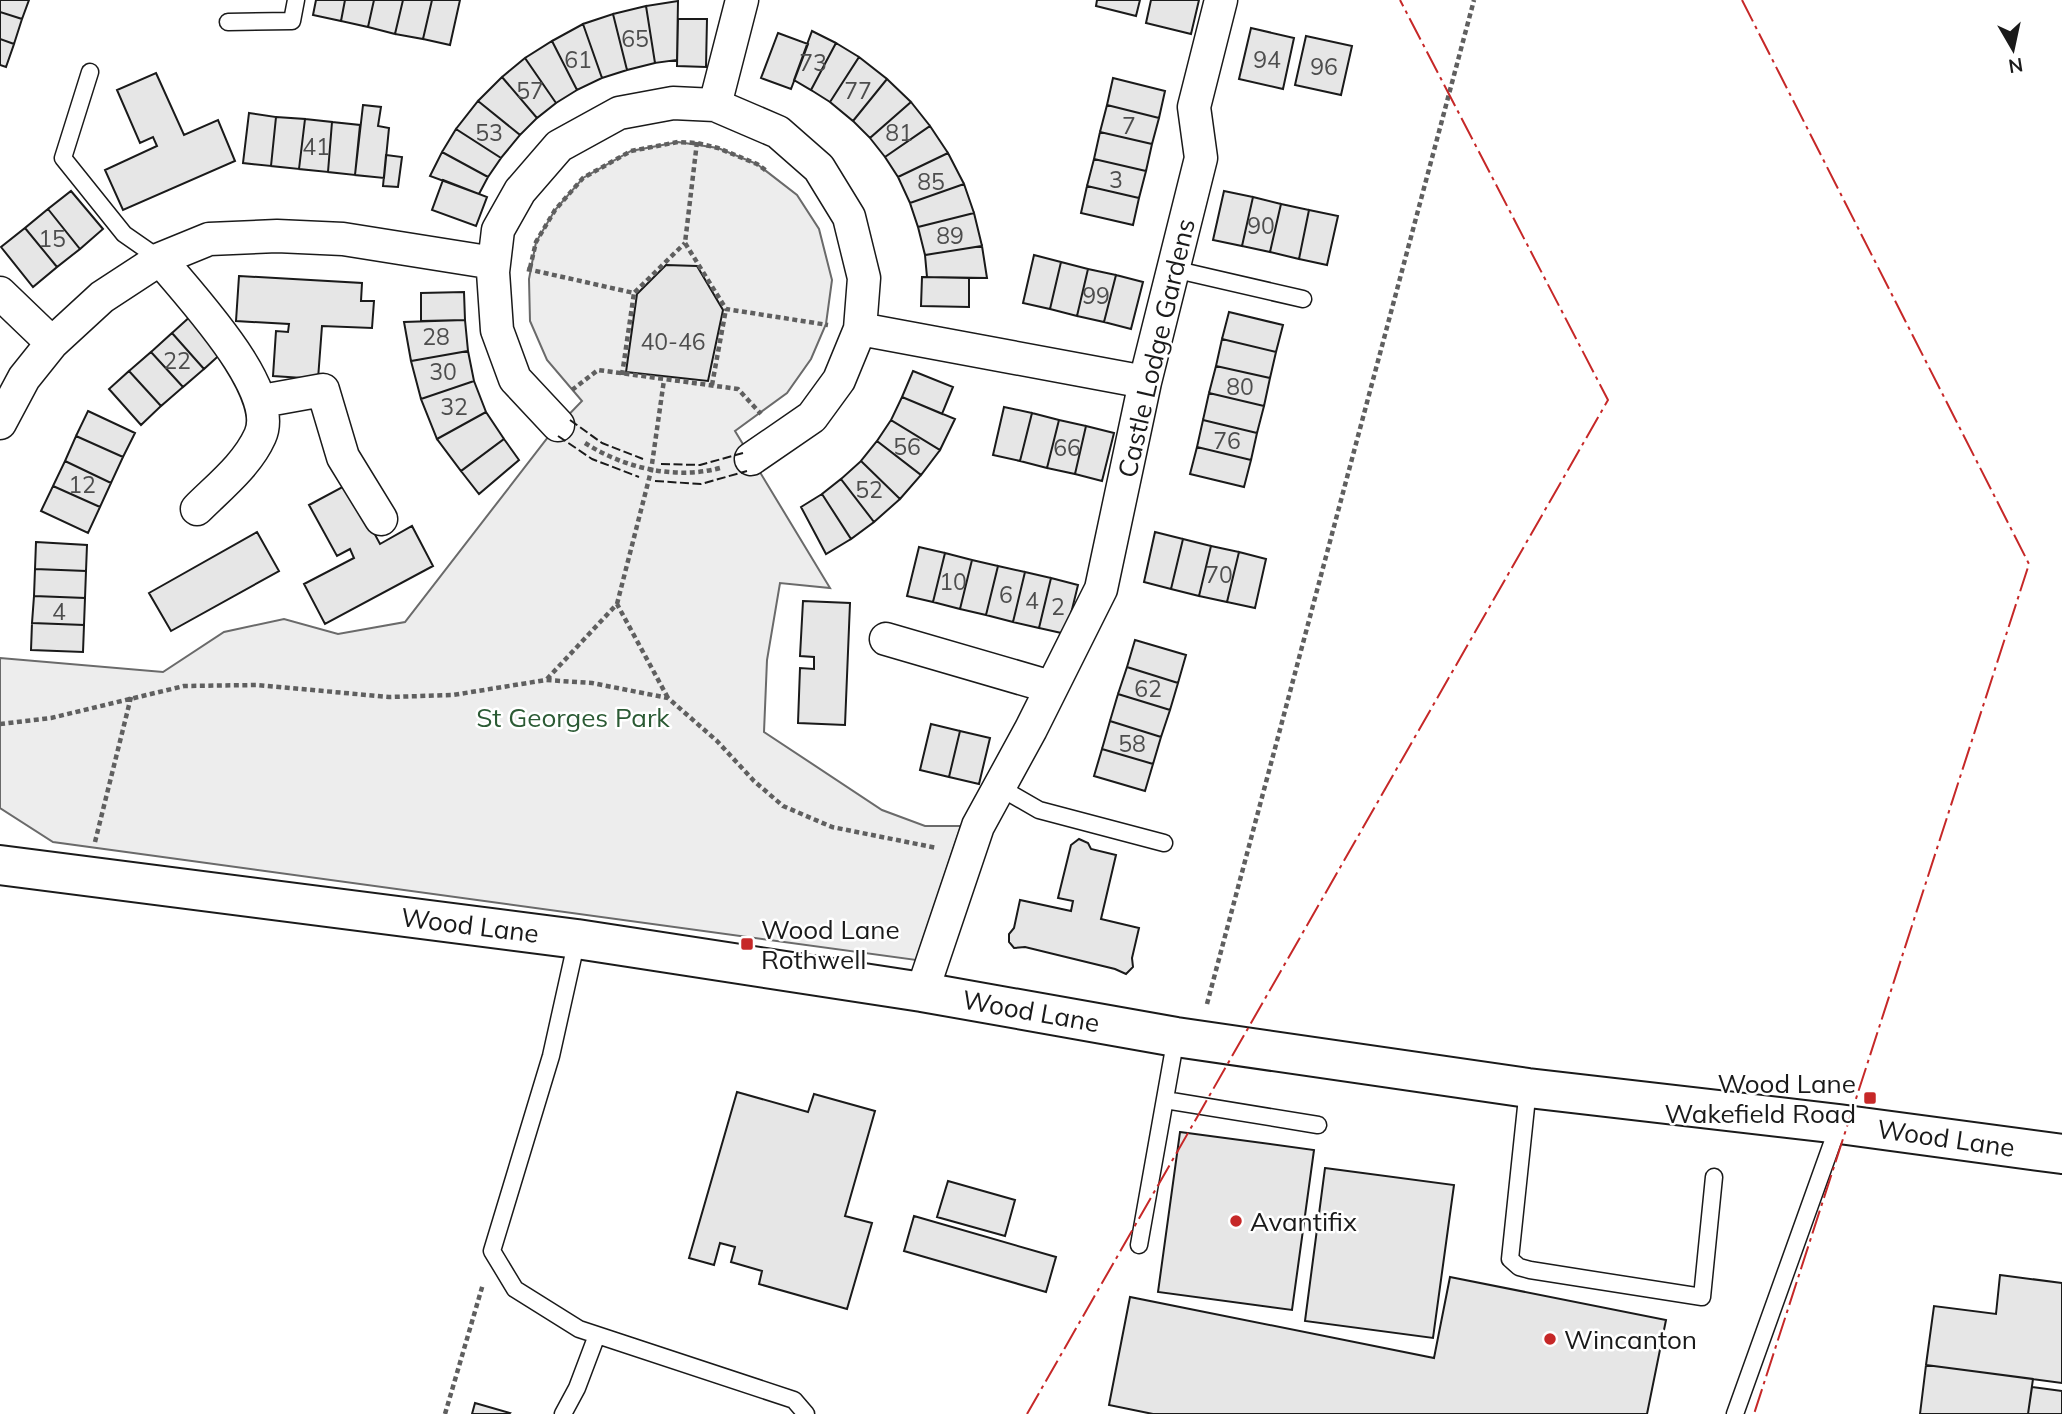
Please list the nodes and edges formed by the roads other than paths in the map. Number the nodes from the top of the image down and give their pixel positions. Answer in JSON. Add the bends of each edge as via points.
{"nodes":[{"id":1,"x":296,"y":0,"type":"edge"},
{"id":2,"x":742,"y":0,"type":"edge"},
{"id":3,"x":1221,"y":0,"type":"edge"},
{"id":4,"x":228,"y":22,"type":"dead end"},
{"id":5,"x":90,"y":72,"type":"dead end"},
{"id":6,"x":708,"y":105,"type":"junction"},
{"id":7,"x":160,"y":259,"type":"junction"},
{"id":8,"x":494,"y":263,"type":"junction"},
{"id":9,"x":1174,"y":269,"type":"junction"},
{"id":10,"x":0,"y":293,"type":"edge"},
{"id":11,"x":1303,"y":299,"type":"dead end"},
{"id":12,"x":860,"y":329,"type":"junction"},
{"id":13,"x":52,"y":343,"type":"junction"},
{"id":14,"x":1145,"y":382,"type":"junction"},
{"id":15,"x":262,"y":401,"type":"junction"},
{"id":16,"x":552,"y":418,"type":"road end"},
{"id":17,"x":0,"y":423,"type":"edge"},
{"id":18,"x":751,"y":459,"type":"road end"},
{"id":19,"x":197,"y":509,"type":"dead end"},
{"id":20,"x":381,"y":519,"type":"dead end"},
{"id":21,"x":886,"y":639,"type":"dead end"},
{"id":22,"x":1051,"y":687,"type":"junction"},
{"id":23,"x":999,"y":786,"type":"junction"},
{"id":24,"x":1164,"y":843,"type":"dead end"},
{"id":25,"x":0,"y":865,"type":"edge"},
{"id":26,"x":577,"y":939,"type":"junction"},
{"id":27,"x":922,"y":992,"type":"junction"},
{"id":28,"x":1187,"y":1038,"type":"junction"},
{"id":29,"x":1528,"y":1088,"type":"junction"},
{"id":30,"x":1165,"y":1100,"type":"junction"},
{"id":31,"x":1839,"y":1124,"type":"junction"},
{"id":32,"x":1318,"y":1125,"type":"dead end"},
{"id":33,"x":2062,"y":1154,"type":"edge"},
{"id":34,"x":1714,"y":1177,"type":"dead end"},
{"id":35,"x":1139,"y":1245,"type":"dead end"},
{"id":36,"x":597,"y":1335,"type":"junction"},
{"id":37,"x":563,"y":1414,"type":"edge"},
{"id":38,"x":806,"y":1414,"type":"edge"},
{"id":39,"x":1735,"y":1414,"type":"edge"}],
"edges":[{"from":1,"to":4,"type":"lane","via":[[292,21]]},
{"from":2,"to":6,"type":"street"},
{"from":3,"to":9,"type":"street","name":"Castle Lodge Gardens","via":[[1194,107],[1202,158]]},
{"from":5,"to":7,"type":"lane","via":[[64,158],[124,234]]},
{"from":6,"to":8,"type":"street","via":[[673,103],[619,113],[559,146],[520,191],[498,230]]},
{"from":6,"to":12,"type":"street","via":[[778,132],[819,168],[849,217],[864,278]]},
{"from":7,"to":8,"type":"street","via":[[209,239],[277,236],[343,239]]},
{"from":7,"to":13,"type":"street","via":[[103,297]]},
{"from":7,"to":15,"type":"street","via":[[243,362]]},
{"from":8,"to":16,"type":"street","via":[[497,330],[515,379]]},
{"from":9,"to":11,"type":"lane"},
{"from":9,"to":14,"type":"street","name":"Castle Lodge Gardens"},
{"from":10,"to":13,"type":"street"},
{"from":12,"to":14,"type":"street"},
{"from":12,"to":18,"type":"street","via":[[839,380],[812,417]]},
{"from":13,"to":17,"type":"street","via":[[24,378]]},
{"from":14,"to":22,"type":"street","name":"Castle Lodge Gardens","via":[[1101,589]]},
{"from":15,"to":19,"type":"street","via":[[262,434],[243,464]]},
{"from":15,"to":20,"type":"street","via":[[323,390],[343,457]]},
{"from":21,"to":22,"type":"street"},
{"from":22,"to":23,"type":"street","name":"Castle Lodge Gardens"},
{"from":23,"to":24,"type":"lane","via":[[1039,810]]},
{"from":23,"to":27,"type":"street","name":"Castle Lodge Gardens","via":[[978,826]]},
{"from":25,"to":26,"type":"street","name":"Wood Lane"},
{"from":26,"to":27,"type":"street","name":"Wood Lane"},
{"from":26,"to":36,"type":"lane","via":[[551,1056],[492,1251],[516,1289],[579,1329]]},
{"from":27,"to":28,"type":"street","name":"Wood Lane"},
{"from":28,"to":29,"type":"street","name":"Wood Lane"},
{"from":28,"to":30,"type":"lane"},
{"from":29,"to":31,"type":"street","name":"Wood Lane"},
{"from":29,"to":34,"type":"lane","via":[[1510,1259],[1519,1267],[1702,1297]]},
{"from":30,"to":32,"type":"lane"},
{"from":30,"to":35,"type":"lane"},
{"from":31,"to":33,"type":"street","name":"Wood Lane"},
{"from":31,"to":39,"type":"lane"},
{"from":36,"to":37,"type":"lane"},
{"from":36,"to":38,"type":"lane","via":[[794,1400]]}]}
